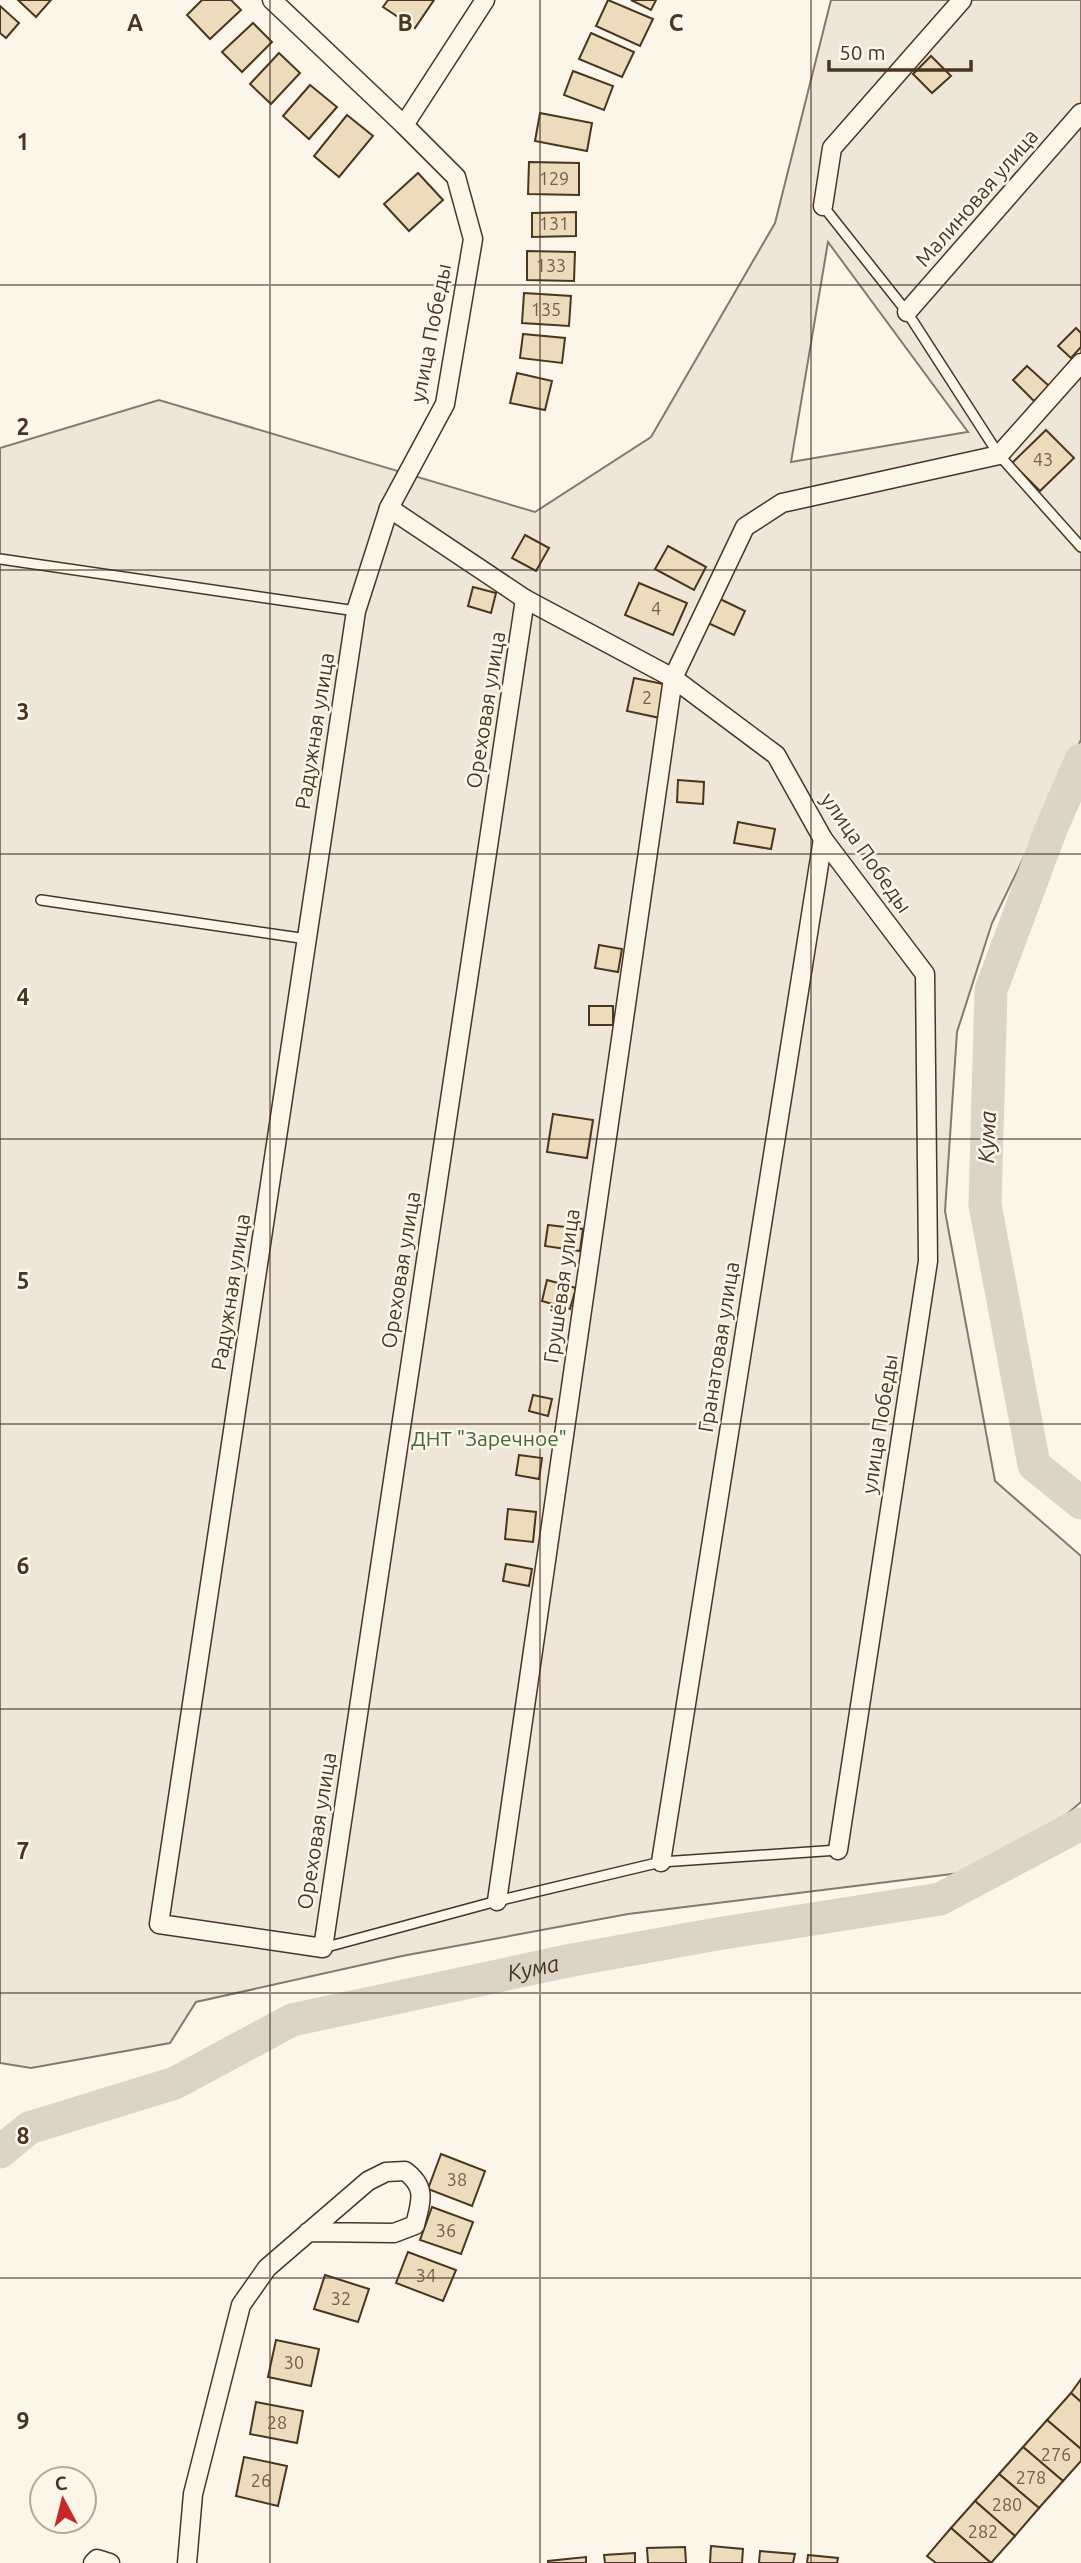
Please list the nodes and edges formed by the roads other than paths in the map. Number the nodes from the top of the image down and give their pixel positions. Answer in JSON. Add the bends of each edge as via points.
{"nodes":[{"id":1,"x":272,"y":0,"type":"edge"},
{"id":2,"x":485,"y":0,"type":"edge"},
{"id":3,"x":962,"y":0,"type":"edge"},
{"id":4,"x":1081,"y":113,"type":"edge"},
{"id":5,"x":404,"y":125,"type":"junction"},
{"id":6,"x":823,"y":206,"type":"joint"},
{"id":7,"x":907,"y":312,"type":"junction"},
{"id":8,"x":1081,"y":363,"type":"edge"},
{"id":9,"x":999,"y":455,"type":"junction"},
{"id":10,"x":389,"y":508,"type":"junction"},
{"id":11,"x":1081,"y":547,"type":"edge"},
{"id":12,"x":0,"y":559,"type":"edge"},
{"id":13,"x":525,"y":599,"type":"junction"},
{"id":14,"x":356,"y":611,"type":"junction"},
{"id":15,"x":673,"y":678,"type":"junction"},
{"id":16,"x":823,"y":839,"type":"junction"},
{"id":17,"x":41,"y":900,"type":"dead end"},
{"id":18,"x":307,"y":939,"type":"junction"},
{"id":19,"x":838,"y":1850,"type":"joint"},
{"id":20,"x":661,"y":1863,"type":"junction"},
{"id":21,"x":497,"y":1901,"type":"junction"},
{"id":22,"x":323,"y":1948,"type":"junction"},
{"id":23,"x":307,"y":2232,"type":"junction"},
{"id":24,"x":187,"y":2563,"type":"edge"}],
"edges":[{"from":1,"to":5,"type":"street","name":"улица Победы"},
{"from":2,"to":5,"type":"street"},
{"from":3,"to":6,"type":"street","via":[[832,148]]},
{"from":4,"to":7,"type":"street","name":"Малиновая улица"},
{"from":5,"to":10,"type":"street","name":"улица Победы","via":[[456,177],[472,239],[445,404]]},
{"from":6,"to":7,"type":"lane"},
{"from":7,"to":9,"type":"lane"},
{"from":8,"to":9,"type":"street"},
{"from":9,"to":11,"type":"lane"},
{"from":9,"to":15,"type":"street","name":"Грушёвая улица","via":[[782,503],[745,527]]},
{"from":10,"to":13,"type":"street","name":"улица Победы"},
{"from":10,"to":14,"type":"street","name":"Радужная улица"},
{"from":12,"to":14,"type":"lane"},
{"from":13,"to":15,"type":"street","name":"улица Победы"},
{"from":13,"to":22,"type":"street","name":"Ореховая улица"},
{"from":14,"to":18,"type":"street","name":"Радужная улица"},
{"from":15,"to":16,"type":"street","name":"улица Победы","via":[[776,755]]},
{"from":15,"to":21,"type":"street","name":"Грушёвая улица"},
{"from":16,"to":19,"type":"street","name":"улица Победы","via":[[925,974],[928,1261]]},
{"from":16,"to":20,"type":"street","name":"Гранатовая улица"},
{"from":17,"to":18,"type":"lane"},
{"from":18,"to":22,"type":"street","name":"Радужная улица","via":[[159,1924]]},
{"from":19,"to":20,"type":"lane"},
{"from":20,"to":21,"type":"lane"},
{"from":21,"to":22,"type":"lane"},
{"from":23,"to":23,"type":"street","via":[[386,2172],[405,2171],[417,2179],[422,2199],[415,2225],[394,2233]]},
{"from":23,"to":24,"type":"street","via":[[267,2268],[241,2305],[193,2494]]}]}
